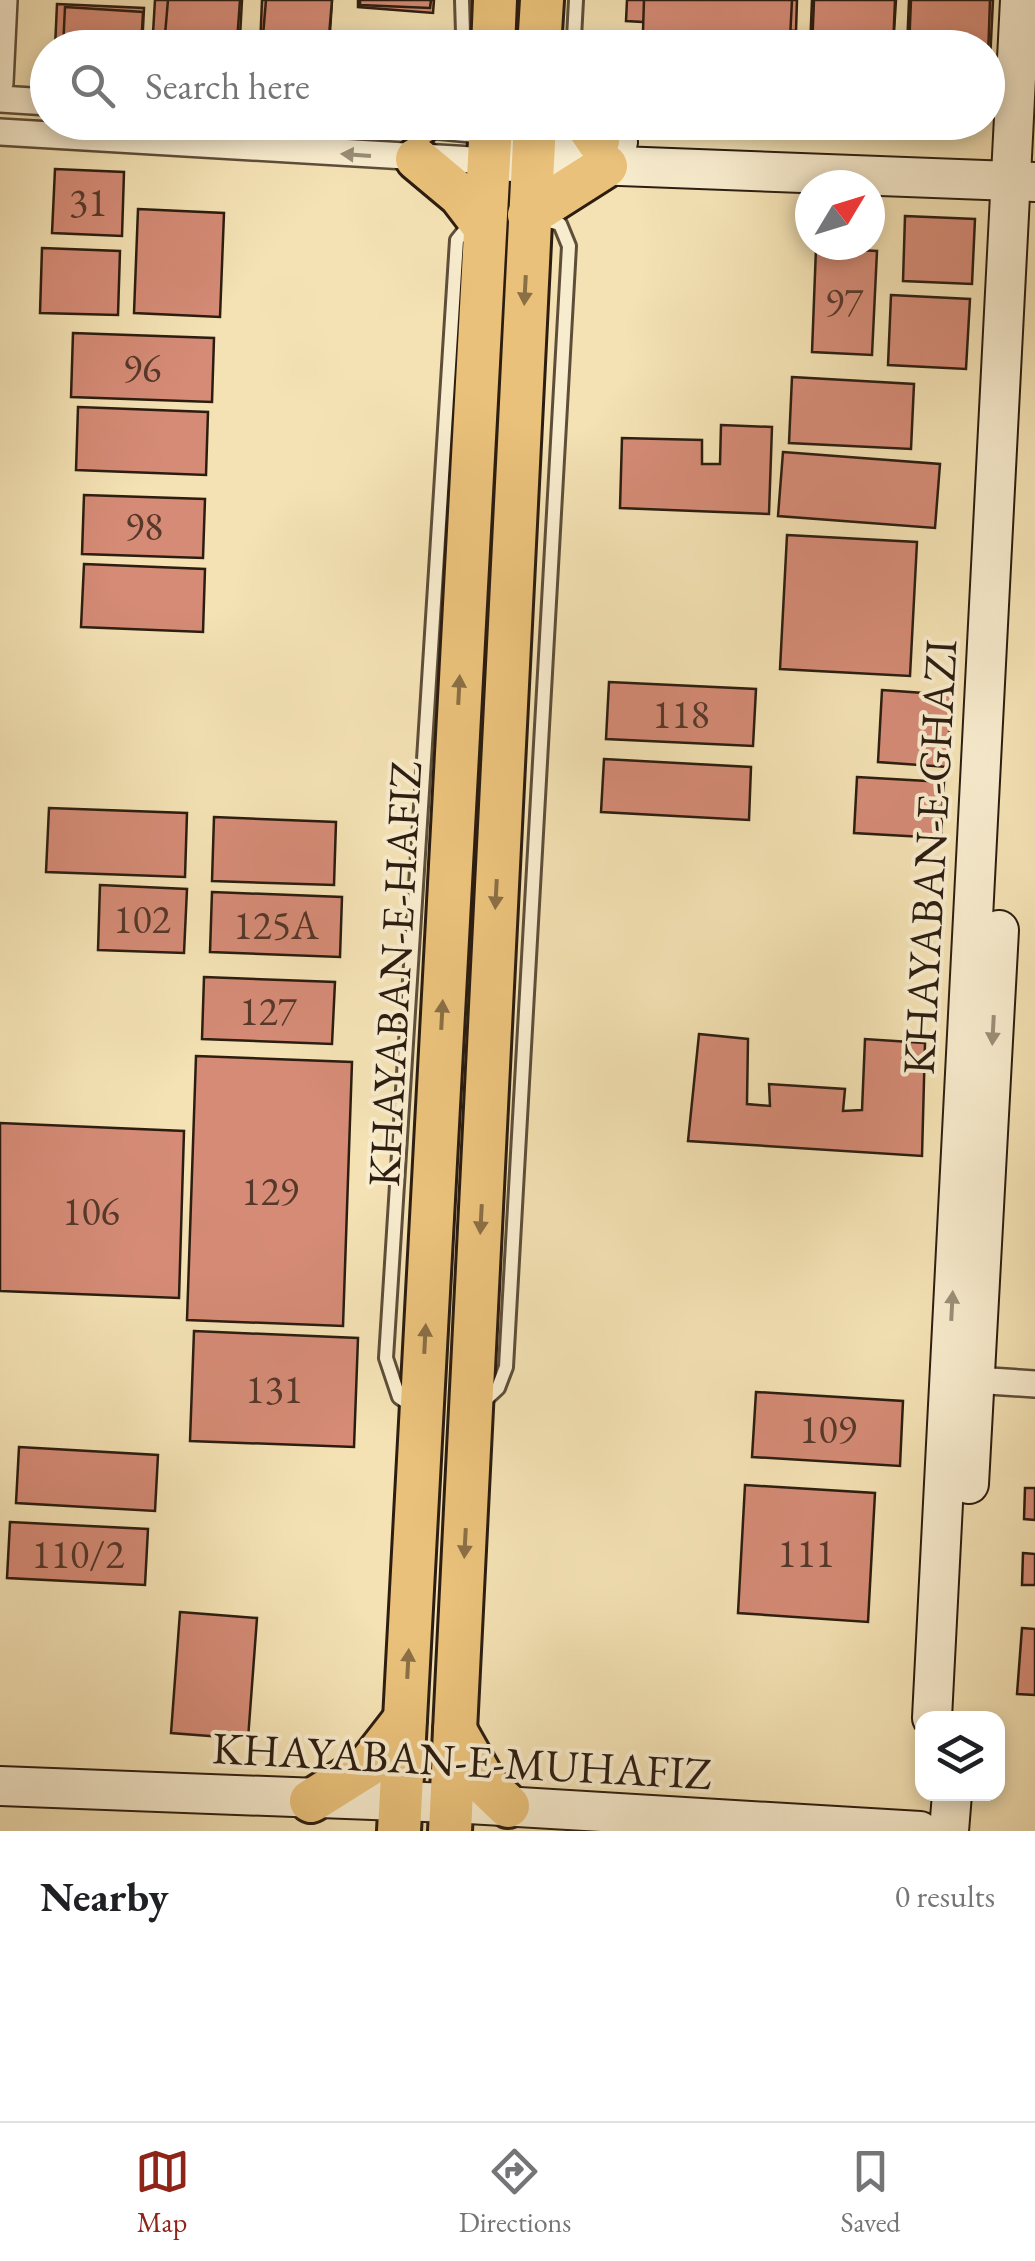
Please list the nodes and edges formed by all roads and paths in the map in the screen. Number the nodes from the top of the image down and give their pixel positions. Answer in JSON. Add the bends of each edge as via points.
{"nodes":[{"id":1,"x":4,"y":0,"type":"edge"},
{"id":2,"x":462,"y":0,"type":"edge"},
{"id":3,"x":495,"y":0,"type":"edge"},
{"id":4,"x":542,"y":0,"type":"edge"},
{"id":5,"x":576,"y":0,"type":"edge"},
{"id":6,"x":1020,"y":0,"type":"edge"},
{"id":7,"x":462,"y":30,"type":"edge"},
{"id":8,"x":493,"y":30,"type":"edge"},
{"id":9,"x":540,"y":30,"type":"edge"},
{"id":10,"x":574,"y":30,"type":"edge"},
{"id":11,"x":0,"y":83,"type":"edge"},
{"id":12,"x":0,"y":99,"type":"edge"},
{"id":13,"x":30,"y":101,"type":"edge"},
{"id":14,"x":0,"y":132,"type":"edge"},
{"id":15,"x":30,"y":132,"type":"edge"},
{"id":16,"x":422,"y":140,"type":"edge"},
{"id":17,"x":490,"y":140,"type":"edge"},
{"id":18,"x":533,"y":140,"type":"edge"},
{"id":19,"x":596,"y":143,"type":"edge"},
{"id":20,"x":1023,"y":170,"type":"edge"},
{"id":21,"x":529,"y":215,"type":"junction"},
{"id":22,"x":483,"y":225,"type":"junction"},
{"id":23,"x":1035,"y":234,"type":"edge"},
{"id":24,"x":962,"y":1379,"type":"junction"},
{"id":25,"x":1035,"y":1384,"type":"edge"},
{"id":26,"x":933,"y":1711,"type":"edge"},
{"id":27,"x":956,"y":1711,"type":"edge"},
{"id":28,"x":405,"y":1719,"type":"junction"},
{"id":29,"x":455,"y":1729,"type":"junction"},
{"id":30,"x":0,"y":1786,"type":"edge"},
{"id":31,"x":928,"y":1801,"type":"edge"},
{"id":32,"x":952,"y":1801,"type":"edge"},
{"id":33,"x":0,"y":1808,"type":"edge"},
{"id":34,"x":318,"y":1818,"type":"edge"},
{"id":35,"x":450,"y":1819,"type":"edge"},
{"id":36,"x":400,"y":1820,"type":"edge"},
{"id":37,"x":504,"y":1822,"type":"edge"},
{"id":38,"x":556,"y":1831,"type":"edge"},
{"id":39,"x":923,"y":1831,"type":"edge"},
{"id":40,"x":950,"y":1831,"type":"edge"}],
"edges":[{"from":1,"to":11,"type":"street"},
{"from":2,"to":7,"type":"lane"},
{"from":3,"to":8,"type":"main road"},
{"from":4,"to":9,"type":"main road"},
{"from":5,"to":10,"type":"lane"},
{"from":6,"to":20,"type":"street","name":"KHAYABAN-E-GHAZI"},
{"from":12,"to":13,"type":"street"},
{"from":15,"to":14,"type":"street","one_way":true},
{"from":16,"to":22,"type":"main road"},
{"from":17,"to":22,"type":"main road","name":"KHAYABAN-E-HAFIZ"},
{"from":18,"to":19,"type":"street"},
{"from":18,"to":21,"type":"main road"},
{"from":19,"to":20,"type":"street"},
{"from":19,"to":21,"type":"main road"},
{"from":24,"to":20,"type":"street","name":"KHAYABAN-E-GHAZI","one_way":true},
{"from":21,"to":29,"type":"main road","one_way":true},
{"from":28,"to":22,"type":"main road","name":"KHAYABAN-E-HAFIZ","one_way":true},
{"from":23,"to":24,"type":"street","name":"KHAYABAN-E-GHAZI","one_way":true},
{"from":24,"to":25,"type":"street"},
{"from":24,"to":26,"type":"street","name":"KHAYABAN-E-GHAZI"},
{"from":24,"to":27,"type":"street","name":"KHAYABAN-E-GHAZI"},
{"from":28,"to":34,"type":"main road"},
{"from":28,"to":36,"type":"main road","name":"KHAYABAN-E-HAFIZ"},
{"from":29,"to":35,"type":"main road"},
{"from":29,"to":37,"type":"main road"},
{"from":30,"to":34,"type":"street","name":"KHAYABAN-E-MUHAFIZ"},
{"from":31,"to":39,"type":"street"},
{"from":32,"to":40,"type":"street"},
{"from":33,"to":34,"type":"street","name":"KHAYABAN-E-MUHAFIZ"},
{"from":34,"to":36,"type":"street","name":"KHAYABAN-E-MUHAFIZ"},
{"from":35,"to":36,"type":"street","name":"KHAYABAN-E-MUHAFIZ"},
{"from":35,"to":37,"type":"street","name":"KHAYABAN-E-MUHAFIZ"},
{"from":37,"to":38,"type":"street","name":"KHAYABAN-E-MUHAFIZ"},
{"from":37,"to":39,"type":"street","name":"KHAYABAN-E-MUHAFIZ"}]}
